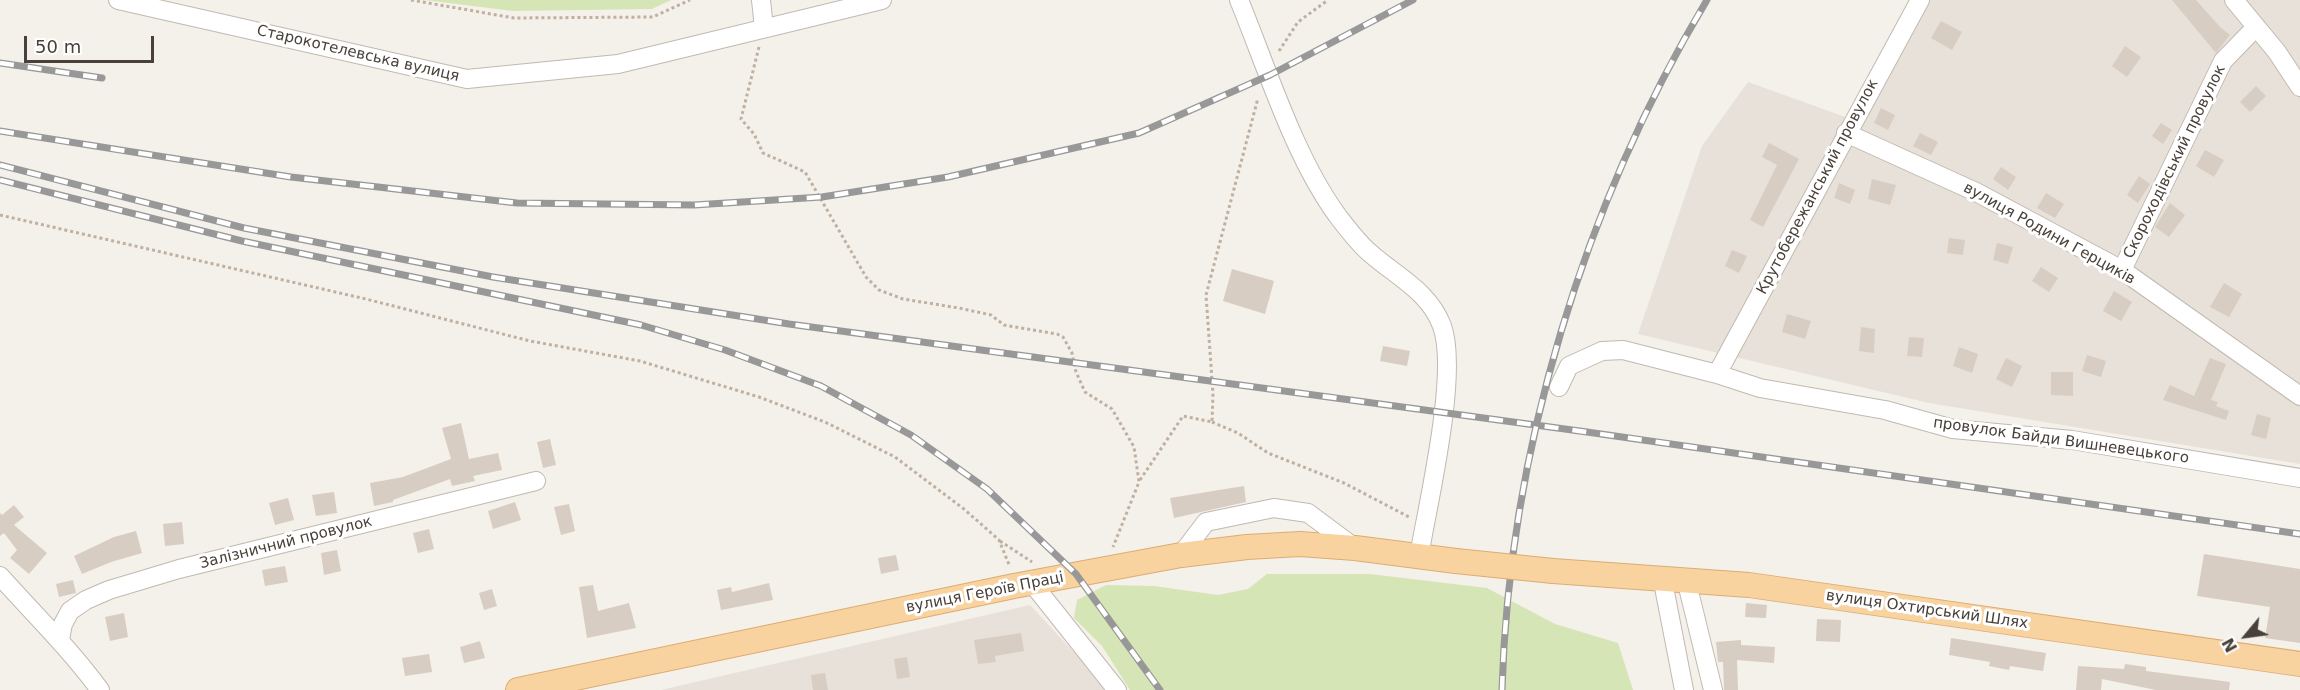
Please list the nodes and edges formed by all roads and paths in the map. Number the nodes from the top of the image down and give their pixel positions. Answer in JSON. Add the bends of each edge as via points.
{"nodes":[{"id":1,"x":118,"y":0,"type":"edge"},
{"id":2,"x":411,"y":0,"type":"edge"},
{"id":3,"x":690,"y":0,"type":"edge"},
{"id":4,"x":760,"y":0,"type":"edge"},
{"id":5,"x":882,"y":0,"type":"edge"},
{"id":6,"x":1239,"y":0,"type":"edge"},
{"id":7,"x":1328,"y":0,"type":"edge"},
{"id":8,"x":1920,"y":0,"type":"edge"},
{"id":9,"x":2234,"y":0,"type":"edge"},
{"id":10,"x":764,"y":28,"type":"junction"},
{"id":11,"x":2256,"y":28,"type":"junction"},
{"id":12,"x":2277,"y":52,"type":"junction"},
{"id":13,"x":2300,"y":62,"type":"edge"},
{"id":14,"x":1267,"y":68,"type":"junction"},
{"id":15,"x":2300,"y":87,"type":"edge"},
{"id":16,"x":1846,"y":133,"type":"junction"},
{"id":17,"x":0,"y":215,"type":"edge"},
{"id":18,"x":2122,"y":270,"type":"junction"},
{"id":19,"x":1717,"y":374,"type":"junction"},
{"id":20,"x":1559,"y":387,"type":"dead end"},
{"id":21,"x":2300,"y":396,"type":"edge"},
{"id":22,"x":1212,"y":422,"type":"junction"},
{"id":23,"x":2300,"y":478,"type":"edge"},
{"id":24,"x":536,"y":481,"type":"dead end"},
{"id":25,"x":1139,"y":482,"type":"junction"},
{"id":26,"x":1424,"y":525,"type":"junction"},
{"id":27,"x":999,"y":540,"type":"junction"},
{"id":28,"x":1355,"y":548,"type":"junction"},
{"id":29,"x":1110,"y":549,"type":"dead end"},
{"id":30,"x":1181,"y":555,"type":"junction"},
{"id":31,"x":1419,"y":556,"type":"junction"},
{"id":32,"x":1553,"y":571,"type":"joint"},
{"id":33,"x":0,"y":576,"type":"edge"},
{"id":34,"x":1662,"y":577,"type":"junction"},
{"id":35,"x":1029,"y":579,"type":"junction"},
{"id":36,"x":1686,"y":579,"type":"junction"},
{"id":37,"x":60,"y":639,"type":"junction"},
{"id":38,"x":2300,"y":664,"type":"edge"},
{"id":39,"x":100,"y":690,"type":"edge"},
{"id":40,"x":518,"y":690,"type":"edge"},
{"id":41,"x":1117,"y":690,"type":"edge"},
{"id":42,"x":1684,"y":690,"type":"edge"},
{"id":43,"x":1713,"y":690,"type":"edge"}],
"edges":[{"from":1,"to":10,"type":"street","name":"Старокотелевська вулиця","via":[[467,79],[618,64]]},
{"from":2,"to":3,"type":"path","via":[[514,18],[653,16]]},
{"from":4,"to":10,"type":"street"},
{"from":5,"to":10,"type":"street","name":"Старокотелевська вулиця"},
{"from":6,"to":14,"type":"street"},
{"from":7,"to":14,"type":"path","via":[[1298,22]]},
{"from":8,"to":16,"type":"street","name":"Крутобережанський провулок"},
{"from":9,"to":11,"type":"street"},
{"from":10,"to":25,"type":"path","via":[[741,119],[763,153],[806,172],[866,277],[879,290],[903,299],[991,315],[1004,325],[1063,337],[1085,392],[1112,409],[1134,447]]},
{"from":11,"to":12,"type":"street"},
{"from":11,"to":18,"type":"street","name":"Скороходівський провулок","via":[[2223,61]]},
{"from":12,"to":13,"type":"street"},
{"from":12,"to":15,"type":"street"},
{"from":14,"to":22,"type":"path","via":[[1206,295]]},
{"from":14,"to":26,"type":"street","via":[[1304,157],[1337,214],[1370,252],[1431,303],[1443,328],[1448,379]]},
{"from":16,"to":18,"type":"street","name":"вулиця Родини Герциків","via":[[1976,192]]},
{"from":16,"to":19,"type":"street","name":"Крутобережанський провулок"},
{"from":17,"to":27,"type":"path","via":[[366,298],[530,341],[640,361],[759,397],[825,422],[895,457]]},
{"from":18,"to":21,"type":"street","name":"вулиця Родини Герциків"},
{"from":19,"to":20,"type":"street","name":"провулок Байди Вишневецького","via":[[1623,350],[1602,351],[1569,366]]},
{"from":19,"to":23,"type":"street","name":"провулок Байди Вишневецького","via":[[1760,388],[1886,410],[1953,429],[2072,440]]},
{"from":22,"to":25,"type":"path","via":[[1183,416]]},
{"from":22,"to":26,"type":"path","via":[[1268,453],[1344,483]]},
{"from":24,"to":37,"type":"street","name":"Залізничний провулок","via":[[179,569],[109,590],[70,611]]},
{"from":25,"to":29,"type":"path","via":[[1116,543]]},
{"from":26,"to":31,"type":"street"},
{"from":27,"to":35,"type":"path"},
{"from":27,"to":35,"type":"path","via":[[1010,566]]},
{"from":28,"to":30,"type":"main road","name":"вулиця Героїв Праці","via":[[1300,544]]},
{"from":28,"to":30,"type":"street","via":[[1308,513],[1274,508],[1206,522]]},
{"from":28,"to":31,"type":"main road","name":"вулиця Героїв Праці"},
{"from":30,"to":35,"type":"main road","name":"вулиця Героїв Праці"},
{"from":31,"to":32,"type":"main road","name":"вулиця Героїв Праці","bridge":true},
{"from":32,"to":34,"type":"main road","name":"вулиця Охтирський Шлях"},
{"from":33,"to":37,"type":"street"},
{"from":34,"to":36,"type":"main road","name":"вулиця Охтирський Шлях"},
{"from":34,"to":42,"type":"street"},
{"from":35,"to":40,"type":"main road","name":"вулиця Героїв Праці"},
{"from":35,"to":41,"type":"street"},
{"from":36,"to":38,"type":"main road","name":"вулиця Охтирський Шлях"},
{"from":36,"to":43,"type":"street"},
{"from":37,"to":39,"type":"street"}]}
